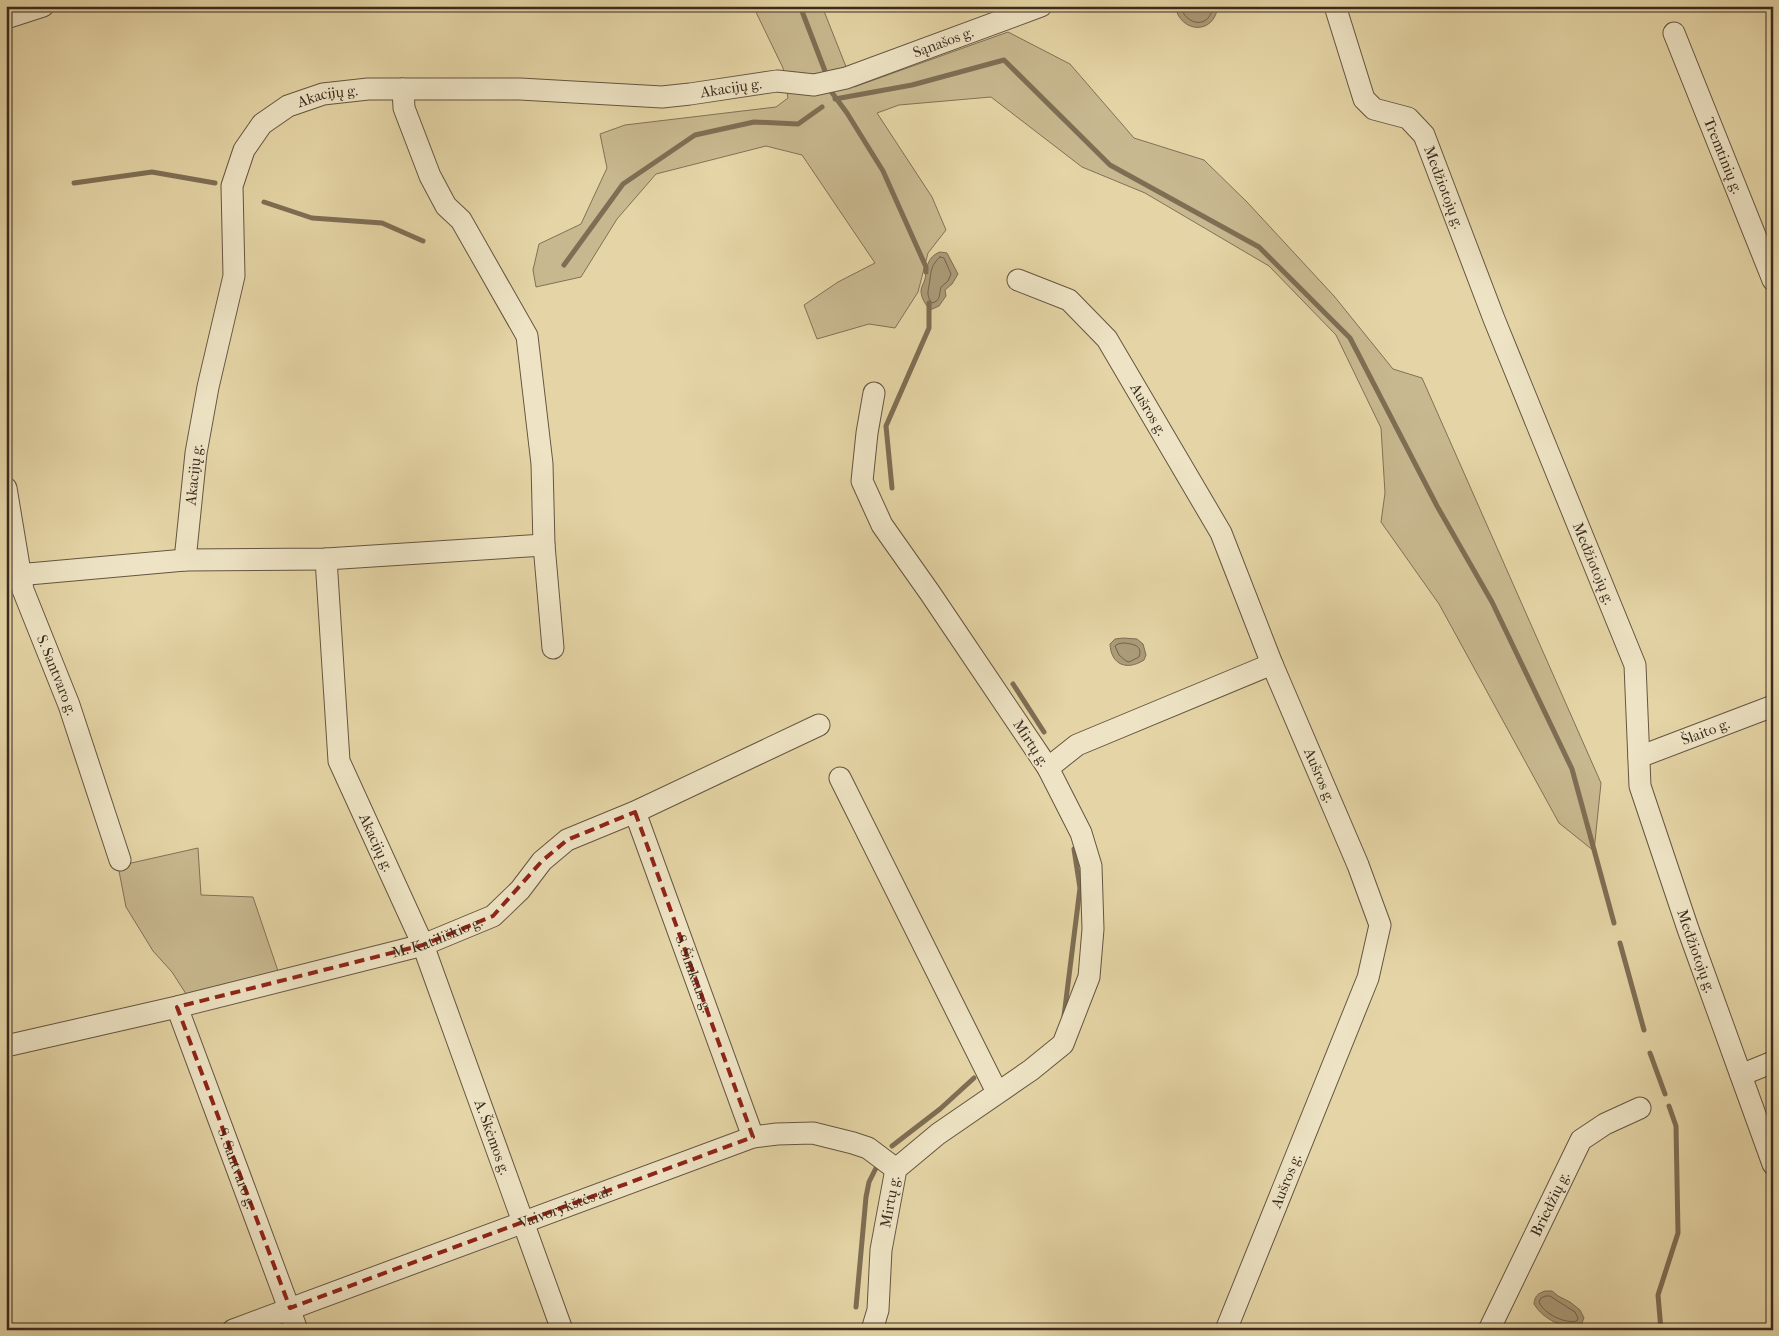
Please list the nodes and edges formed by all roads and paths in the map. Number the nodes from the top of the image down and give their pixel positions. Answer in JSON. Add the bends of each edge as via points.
{"nodes":[{"id":1,"x":43,"y":6,"type":"edge"},
{"id":2,"x":1041,"y":6,"type":"edge"},
{"id":3,"x":1335,"y":6,"type":"edge"},
{"id":4,"x":6,"y":18,"type":"edge"},
{"id":5,"x":1674,"y":33,"type":"dead end"},
{"id":6,"x":846,"y":78,"type":"joint"},
{"id":7,"x":403,"y":89,"type":"junction"},
{"id":8,"x":1018,"y":280,"type":"dead end"},
{"id":9,"x":1773,"y":280,"type":"edge"},
{"id":10,"x":874,"y":393,"type":"dead end"},
{"id":11,"x":6,"y":488,"type":"edge"},
{"id":12,"x":544,"y":545,"type":"junction"},
{"id":13,"x":326,"y":559,"type":"junction"},
{"id":14,"x":185,"y":560,"type":"junction"},
{"id":15,"x":13,"y":575,"type":"edge"},
{"id":16,"x":552,"y":648,"type":"dead end"},
{"id":17,"x":1272,"y":664,"type":"junction"},
{"id":18,"x":1773,"y":706,"type":"edge"},
{"id":19,"x":819,"y":725,"type":"dead end"},
{"id":20,"x":1639,"y":757,"type":"junction"},
{"id":21,"x":1048,"y":768,"type":"junction"},
{"id":22,"x":840,"y":778,"type":"dead end"},
{"id":23,"x":635,"y":812,"type":"junction"},
{"id":24,"x":120,"y":860,"type":"dead end"},
{"id":25,"x":423,"y":945,"type":"junction"},
{"id":26,"x":177,"y":1007,"type":"junction"},
{"id":27,"x":6,"y":1046,"type":"edge"},
{"id":28,"x":1773,"y":1062,"type":"edge"},
{"id":29,"x":1741,"y":1075,"type":"junction"},
{"id":30,"x":997,"y":1092,"type":"junction"},
{"id":31,"x":1640,"y":1108,"type":"dead end"},
{"id":32,"x":753,"y":1137,"type":"junction"},
{"id":33,"x":1773,"y":1164,"type":"edge"},
{"id":34,"x":896,"y":1169,"type":"junction"},
{"id":35,"x":524,"y":1222,"type":"junction"},
{"id":36,"x":290,"y":1308,"type":"junction"},
{"id":37,"x":233,"y":1330,"type":"edge"},
{"id":38,"x":298,"y":1330,"type":"edge"},
{"id":39,"x":562,"y":1330,"type":"edge"},
{"id":40,"x":872,"y":1330,"type":"edge"},
{"id":41,"x":1226,"y":1330,"type":"edge"},
{"id":42,"x":1489,"y":1330,"type":"edge"}],
"edges":[{"from":1,"to":4,"type":"street"},
{"from":2,"to":6,"type":"street","name":"Sąnašos g."},
{"from":3,"to":20,"type":"street","name":"Medžiotojų g.","via":[[1364,99],[1374,109],[1408,118],[1424,136],[1494,319],[1635,665]]},
{"from":5,"to":9,"type":"street","name":"Tremtinių g."},
{"from":6,"to":7,"type":"street","name":"Akacijų g.","via":[[814,85],[777,81],[662,97],[520,89]]},
{"from":7,"to":12,"type":"street","via":[[404,108],[430,176],[446,206],[461,220],[527,336],[542,464]]},
{"from":7,"to":14,"type":"street","name":"Akacijų g.","via":[[322,94],[288,106],[262,124],[244,150],[232,186],[234,276],[196,453]]},
{"from":8,"to":17,"type":"street","name":"Aušros g.","via":[[1069,300],[1107,339],[1221,533]]},
{"from":10,"to":21,"type":"street","name":"Mirtų g.","via":[[862,481],[882,525]]},
{"from":11,"to":15,"type":"street","name":"S. Santvaro g."},
{"from":12,"to":13,"type":"street"},
{"from":12,"to":16,"type":"street"},
{"from":13,"to":14,"type":"street"},
{"from":13,"to":25,"type":"street","name":"Akacijų g.","via":[[339,760]]},
{"from":14,"to":15,"type":"street"},
{"from":15,"to":24,"type":"street","name":"S. Santvaro g.","via":[[69,705]]},
{"from":17,"to":21,"type":"street","via":[[1077,745]]},
{"from":17,"to":41,"type":"street","name":"Aušros g.","via":[[1358,865],[1380,926],[1368,978]]},
{"from":18,"to":20,"type":"street","name":"Šlaito g."},
{"from":19,"to":23,"type":"street","name":"M. Katiliškio g."},
{"from":20,"to":29,"type":"street","name":"Medžiotojų g.","via":[[1640,786]]},
{"from":21,"to":30,"type":"street","name":"Mirtų g.","via":[[1081,833],[1091,866],[1093,929],[1089,977],[1062,1044]]},
{"from":22,"to":30,"type":"street"},
{"from":23,"to":25,"type":"street","name":"M. Katiliškio g.","via":[[567,840],[542,861],[494,916]]},
{"from":23,"to":32,"type":"street","name":"S. Šimkaus g."},
{"from":25,"to":26,"type":"street","name":"M. Katiliškio g."},
{"from":25,"to":35,"type":"street","name":"A. Škėmos g."},
{"from":26,"to":27,"type":"street","name":"M. Katiliškio g."},
{"from":26,"to":36,"type":"street","name":"S. Santvaro g."},
{"from":28,"to":29,"type":"street"},
{"from":29,"to":33,"type":"street","name":"Medžiotojų g."},
{"from":30,"to":34,"type":"street","name":"Mirtų g."},
{"from":31,"to":42,"type":"street","name":"Briedžių g.","via":[[1605,1124],[1581,1140]]},
{"from":32,"to":34,"type":"street","name":"Vaivorykštės al.","via":[[813,1132],[868,1148]]},
{"from":32,"to":35,"type":"street","name":"Vaivorykštės al."},
{"from":34,"to":40,"type":"street","name":"Mirtų g.","via":[[881,1250],[878,1310]]},
{"from":35,"to":36,"type":"street","name":"Vaivorykštės al."},
{"from":35,"to":39,"type":"street","name":"A. Škėmos g."},
{"from":36,"to":37,"type":"street","name":"Vaivorykštės al."},
{"from":36,"to":38,"type":"street","name":"S. Santvaro g."}]}
